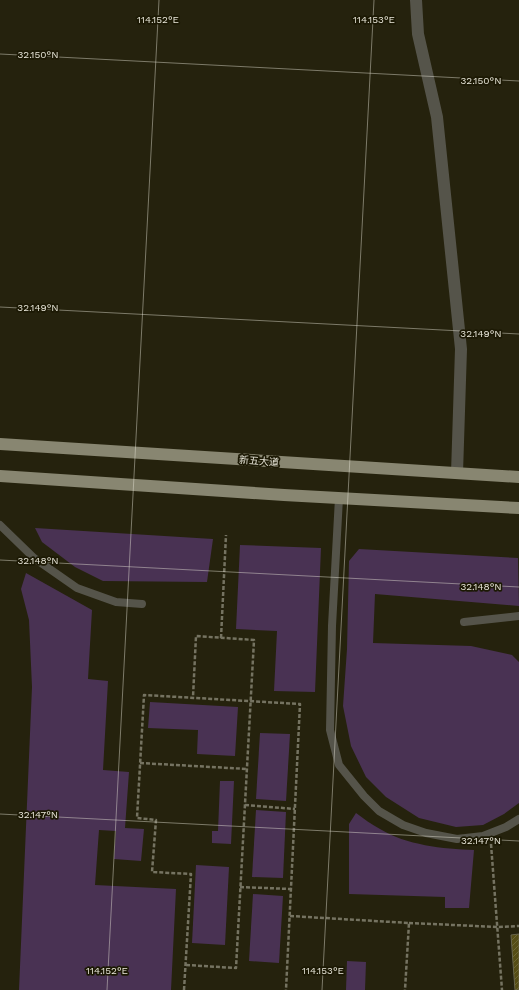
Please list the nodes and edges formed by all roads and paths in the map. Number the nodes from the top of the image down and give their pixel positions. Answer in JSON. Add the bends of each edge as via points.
{"nodes":[{"id":1,"x":416,"y":0,"type":"edge"},
{"id":2,"x":0,"y":444,"type":"edge"},
{"id":3,"x":457,"y":473,"type":"junction"},
{"id":4,"x":0,"y":476,"type":"edge"},
{"id":5,"x":519,"y":477,"type":"edge"},
{"id":6,"x":339,"y":498,"type":"junction"},
{"id":7,"x":519,"y":508,"type":"edge"},
{"id":8,"x":0,"y":525,"type":"edge"},
{"id":9,"x":226,"y":535,"type":"dead end"},
{"id":10,"x":142,"y":604,"type":"dead end"},
{"id":11,"x":519,"y":616,"type":"edge"},
{"id":12,"x":464,"y":622,"type":"dead end"},
{"id":13,"x":221,"y":638,"type":"junction"},
{"id":14,"x":193,"y":698,"type":"junction"},
{"id":15,"x":250,"y":701,"type":"junction"},
{"id":16,"x":140,"y":763,"type":"junction"},
{"id":17,"x":247,"y":769,"type":"junction"},
{"id":18,"x":245,"y":805,"type":"junction"},
{"id":19,"x":295,"y":809,"type":"junction"},
{"id":20,"x":519,"y":819,"type":"edge"},
{"id":21,"x":491,"y":833,"type":"junction"},
{"id":22,"x":240,"y":887,"type":"junction"},
{"id":23,"x":291,"y":889,"type":"junction"},
{"id":24,"x":290,"y":916,"type":"junction"},
{"id":25,"x":409,"y":923,"type":"junction"},
{"id":26,"x":498,"y":926,"type":"junction"},
{"id":27,"x":519,"y":926,"type":"edge"},
{"id":28,"x":186,"y":965,"type":"junction"},
{"id":29,"x":184,"y":990,"type":"edge"},
{"id":30,"x":286,"y":990,"type":"edge"},
{"id":31,"x":405,"y":990,"type":"edge"},
{"id":32,"x":502,"y":990,"type":"edge"}],
"edges":[{"from":1,"to":3,"type":"street","via":[[418,34],[437,117],[461,349]]},
{"from":2,"to":3,"type":"main road","name":"新五大道"},
{"from":3,"to":5,"type":"main road","name":"新五大道"},
{"from":4,"to":6,"type":"main road"},
{"from":6,"to":7,"type":"main road"},
{"from":6,"to":21,"type":"lane","via":[[332,626],[330,730],[339,765],[369,801],[380,811],[403,824],[426,833],[457,838]]},
{"from":8,"to":10,"type":"lane","via":[[34,558],[77,588],[116,602]]},
{"from":9,"to":13,"type":"path"},
{"from":11,"to":12,"type":"lane"},
{"from":13,"to":14,"type":"path","via":[[196,636]]},
{"from":13,"to":15,"type":"path","via":[[254,640]]},
{"from":14,"to":15,"type":"path"},
{"from":14,"to":16,"type":"path","via":[[144,695]]},
{"from":15,"to":17,"type":"path"},
{"from":15,"to":19,"type":"path","via":[[300,704]]},
{"from":16,"to":17,"type":"path"},
{"from":16,"to":28,"type":"path","via":[[137,818],[156,820],[152,872],[191,874]]},
{"from":17,"to":18,"type":"path"},
{"from":18,"to":19,"type":"path"},
{"from":18,"to":22,"type":"path"},
{"from":19,"to":23,"type":"path"},
{"from":20,"to":21,"type":"lane"},
{"from":21,"to":26,"type":"path"},
{"from":22,"to":23,"type":"path"},
{"from":22,"to":28,"type":"path","via":[[236,968]]},
{"from":23,"to":24,"type":"path"},
{"from":24,"to":25,"type":"path"},
{"from":24,"to":30,"type":"path"},
{"from":25,"to":26,"type":"path"},
{"from":25,"to":31,"type":"path"},
{"from":26,"to":27,"type":"path"},
{"from":26,"to":32,"type":"path"},
{"from":28,"to":29,"type":"path"}]}
